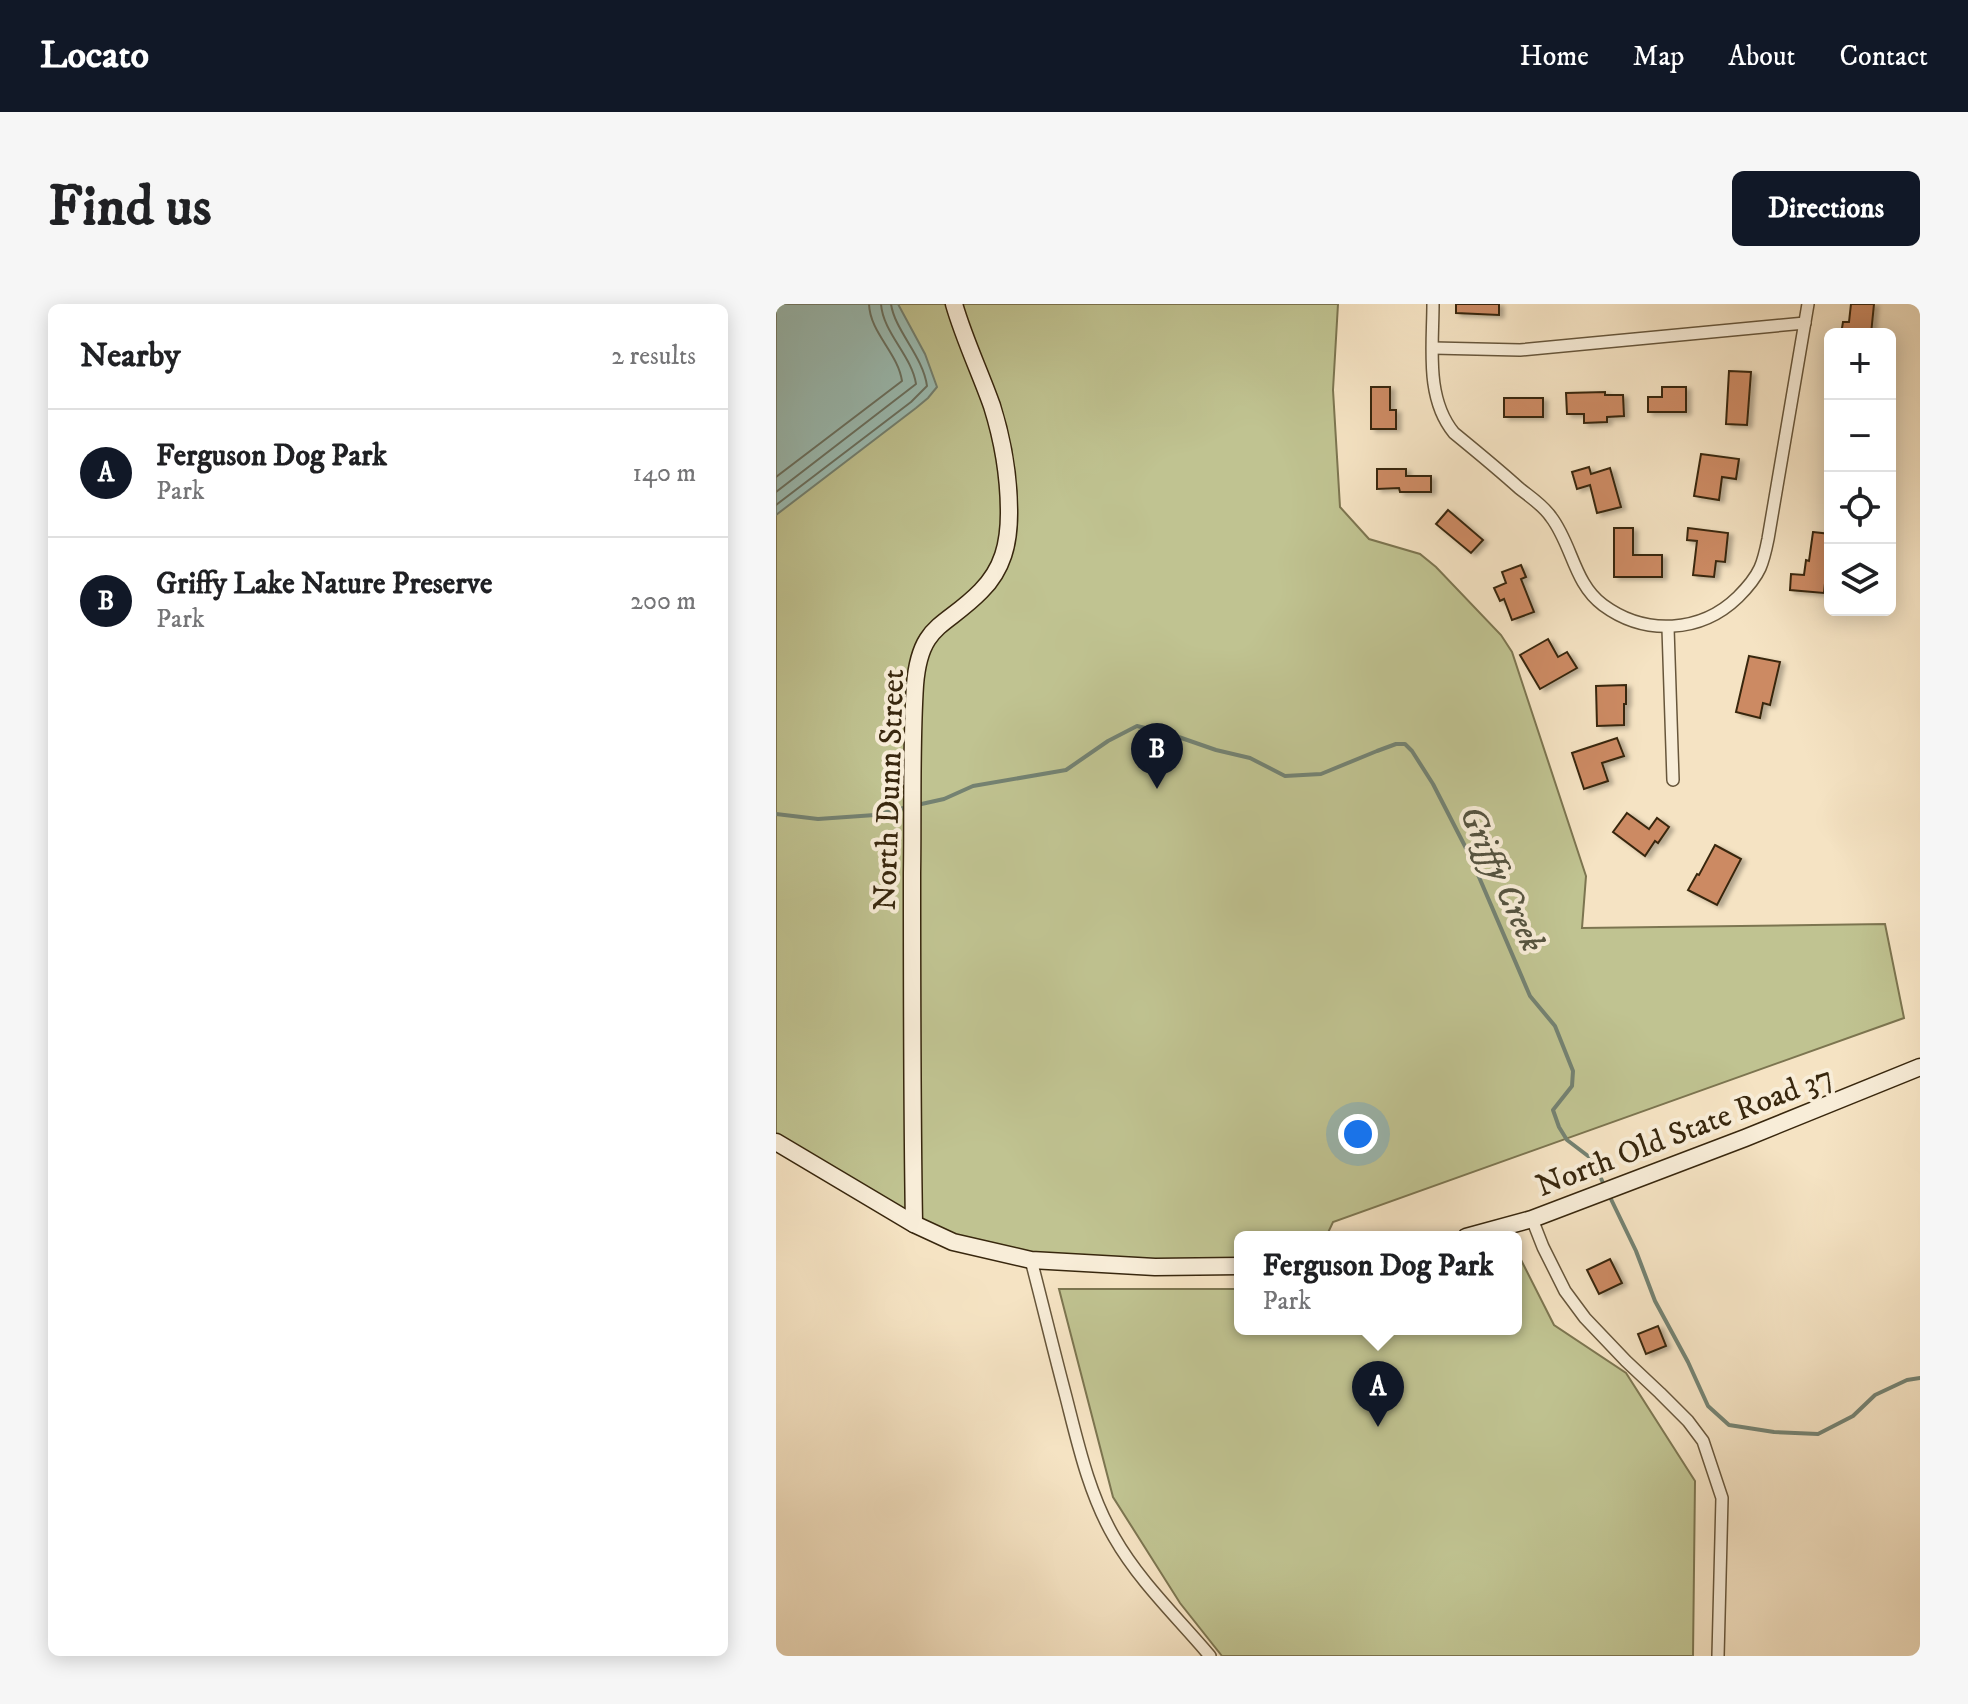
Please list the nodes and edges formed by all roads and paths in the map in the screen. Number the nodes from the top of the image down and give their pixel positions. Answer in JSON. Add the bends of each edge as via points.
{"nodes":[{"id":1,"x":954,"y":304,"type":"edge"},
{"id":2,"x":1433,"y":304,"type":"edge"},
{"id":3,"x":1808,"y":304,"type":"edge"},
{"id":4,"x":1805,"y":323,"type":"junction"},
{"id":5,"x":1433,"y":348,"type":"junction"},
{"id":6,"x":1668,"y":628,"type":"junction"},
{"id":7,"x":1673,"y":780,"type":"dead end"},
{"id":8,"x":1920,"y":1067,"type":"edge"},
{"id":9,"x":776,"y":1142,"type":"edge"},
{"id":10,"x":1532,"y":1219,"type":"junction"},
{"id":11,"x":914,"y":1224,"type":"junction"},
{"id":12,"x":1488,"y":1231,"type":"edge"},
{"id":13,"x":1031,"y":1260,"type":"junction"},
{"id":14,"x":1234,"y":1266,"type":"edge"},
{"id":15,"x":1210,"y":1656,"type":"edge"},
{"id":16,"x":1718,"y":1656,"type":"edge"}],
"edges":[{"from":1,"to":11,"type":"street","name":"North Dunn Street","via":[[1002,442],[1009,525],[1004,556],[992,578],[926,640],[915,685]]},
{"from":2,"to":5,"type":"street"},
{"from":3,"to":4,"type":"street"},
{"from":4,"to":5,"type":"street","via":[[1529,349]]},
{"from":4,"to":6,"type":"street","via":[[1759,570],[1718,612]]},
{"from":5,"to":6,"type":"street","via":[[1439,407],[1454,433],[1550,515],[1596,600],[1634,621]]},
{"from":6,"to":7,"type":"street"},
{"from":8,"to":10,"type":"street","name":"North Old State Road 37"},
{"from":9,"to":11,"type":"street"},
{"from":10,"to":12,"type":"street","name":"North Old State Road 37"},
{"from":10,"to":16,"type":"street","via":[[1565,1291],[1585,1318],[1703,1441],[1722,1498]]},
{"from":11,"to":13,"type":"street","via":[[953,1242]]},
{"from":13,"to":14,"type":"street"},
{"from":13,"to":15,"type":"street","via":[[1099,1506],[1130,1562]]}]}
